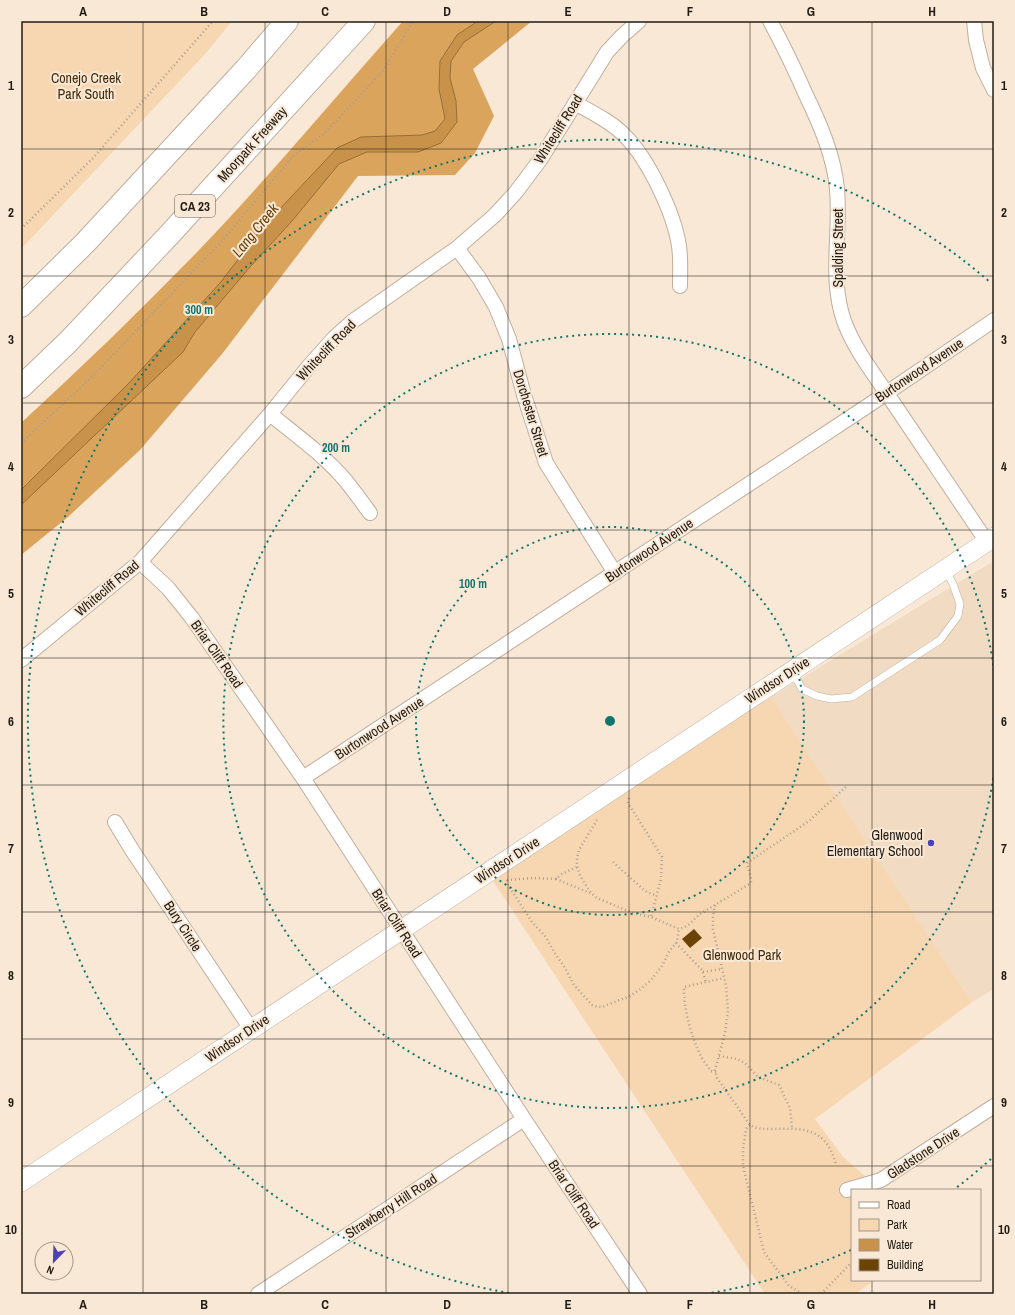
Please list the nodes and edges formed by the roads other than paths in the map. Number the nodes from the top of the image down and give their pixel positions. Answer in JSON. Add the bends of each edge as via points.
{"nodes":[{"id":1,"x":287,"y":21,"type":"edge"},
{"id":2,"x":364,"y":21,"type":"edge"},
{"id":3,"x":639,"y":21,"type":"edge"},
{"id":4,"x":770,"y":21,"type":"edge"},
{"id":5,"x":974,"y":21,"type":"edge"},
{"id":6,"x":994,"y":90,"type":"edge"},
{"id":7,"x":575,"y":103,"type":"junction"},
{"id":8,"x":457,"y":248,"type":"junction"},
{"id":9,"x":680,"y":286,"type":"dead end"},
{"id":10,"x":21,"y":306,"type":"edge"},
{"id":11,"x":994,"y":320,"type":"edge"},
{"id":12,"x":21,"y":387,"type":"edge"},
{"id":13,"x":886,"y":392,"type":"junction"},
{"id":14,"x":270,"y":414,"type":"junction"},
{"id":15,"x":370,"y":513,"type":"dead end"},
{"id":16,"x":990,"y":540,"type":"edge"},
{"id":17,"x":140,"y":562,"type":"junction"},
{"id":18,"x":945,"y":570,"type":"junction"},
{"id":19,"x":615,"y":573,"type":"junction"},
{"id":20,"x":21,"y":660,"type":"edge"},
{"id":21,"x":792,"y":671,"type":"junction"},
{"id":22,"x":303,"y":778,"type":"junction"},
{"id":23,"x":115,"y":822,"type":"dead end"},
{"id":24,"x":401,"y":930,"type":"junction"},
{"id":25,"x":251,"y":1029,"type":"junction"},
{"id":26,"x":994,"y":1106,"type":"edge"},
{"id":27,"x":524,"y":1119,"type":"junction"},
{"id":28,"x":21,"y":1182,"type":"edge"},
{"id":29,"x":847,"y":1190,"type":"dead end"},
{"id":30,"x":258,"y":1294,"type":"edge"},
{"id":31,"x":640,"y":1294,"type":"edge"}],
"edges":[{"from":1,"to":10,"type":"highway","via":[[85,243]]},
{"from":2,"to":12,"type":"highway","name":"Moorpark Freeway","number":"CA 23","via":[[165,240],[68,342]]},
{"from":3,"to":7,"type":"street","name":"Whitecliff Road","via":[[607,52]]},
{"from":4,"to":13,"type":"street","name":"Spalding Street","via":[[818,121],[834,169],[838,208],[836,271],[842,316],[858,352]]},
{"from":5,"to":6,"type":"street","via":[[983,68]]},
{"from":7,"to":8,"type":"street","name":"Whitecliff Road","via":[[540,160],[516,192],[495,215]]},
{"from":7,"to":9,"type":"street","via":[[623,133],[642,156],[662,194],[676,233],[680,253]]},
{"from":8,"to":14,"type":"street","name":"Whitecliff Road","via":[[353,321],[334,338]]},
{"from":8,"to":19,"type":"street","name":"Dorchester Street","via":[[496,307],[509,339],[546,463]]},
{"from":11,"to":13,"type":"street","name":"Burtonwood Avenue"},
{"from":13,"to":16,"type":"street","name":"Spalding Street"},
{"from":13,"to":19,"type":"street","name":"Burtonwood Avenue"},
{"from":14,"to":15,"type":"street","via":[[332,466]]},
{"from":14,"to":17,"type":"street","name":"Whitecliff Road"},
{"from":16,"to":18,"type":"street","name":"Windsor Drive"},
{"from":17,"to":20,"type":"street","name":"Whitecliff Road"},
{"from":17,"to":22,"type":"street","name":"Briar Cliff Road","via":[[168,588],[192,618]]},
{"from":18,"to":21,"type":"street","name":"Windsor Drive"},
{"from":18,"to":21,"type":"lane","via":[[960,604],[958,616],[940,640],[852,697],[831,699],[818,696],[802,689]]},
{"from":19,"to":22,"type":"street","name":"Burtonwood Avenue"},
{"from":21,"to":24,"type":"street","name":"Windsor Drive"},
{"from":22,"to":24,"type":"street","name":"Briar Cliff Road"},
{"from":23,"to":25,"type":"street","name":"Bury Circle"},
{"from":24,"to":25,"type":"street","name":"Windsor Drive"},
{"from":24,"to":27,"type":"street","name":"Briar Cliff Road"},
{"from":25,"to":28,"type":"street","name":"Windsor Drive"},
{"from":26,"to":29,"type":"street","name":"Gladstone Drive","via":[[881,1180]]},
{"from":27,"to":30,"type":"street","name":"Strawberry Hill Road"},
{"from":27,"to":31,"type":"street","name":"Briar Cliff Road"}]}
